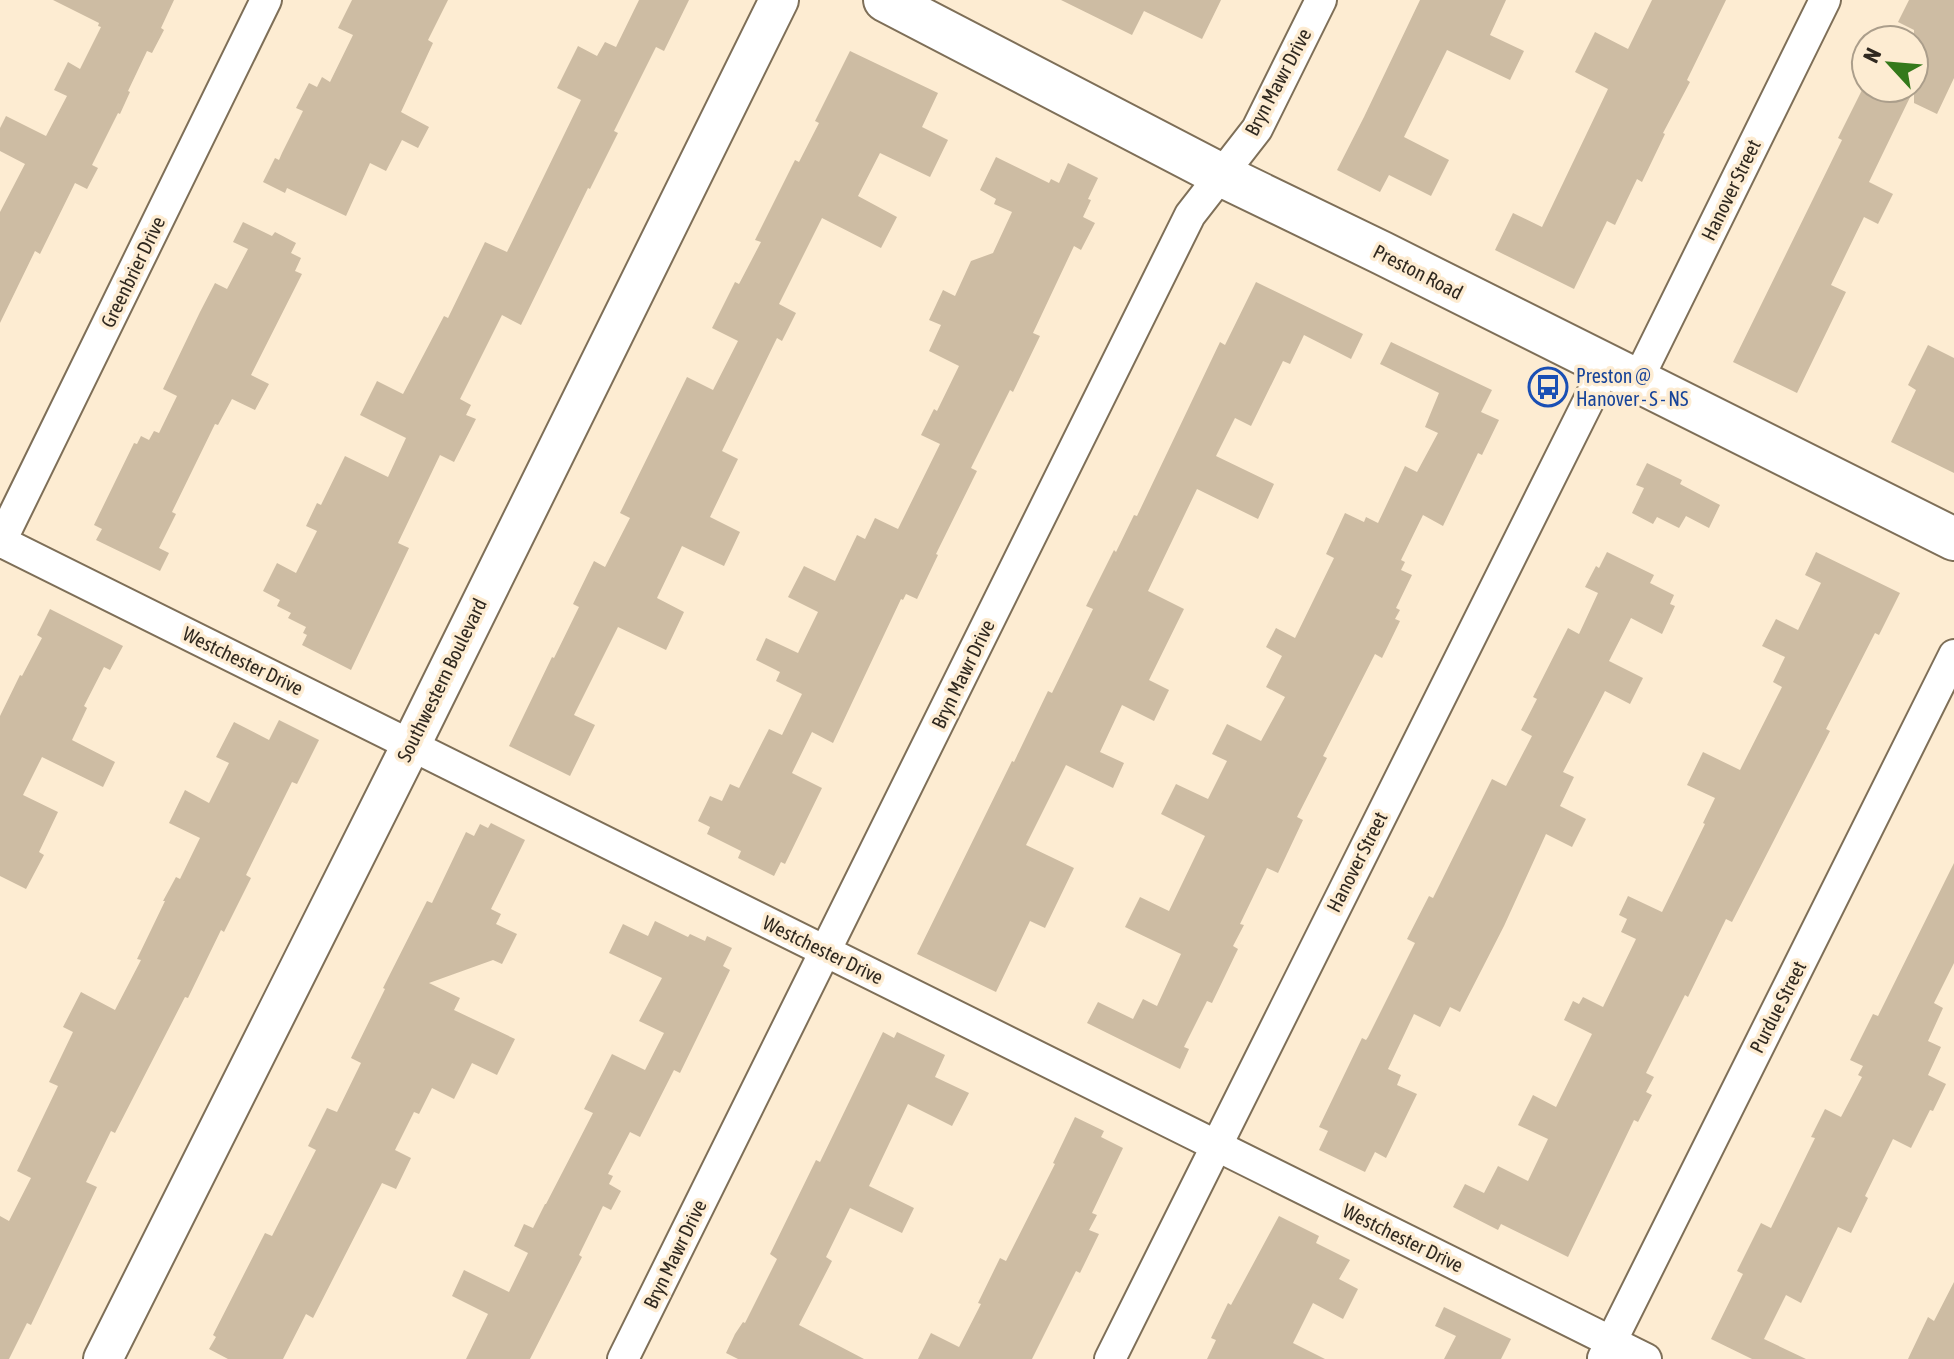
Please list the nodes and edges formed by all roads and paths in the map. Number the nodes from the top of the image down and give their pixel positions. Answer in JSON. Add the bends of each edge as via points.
{"nodes":[{"id":1,"x":266,"y":0,"type":"edge"},
{"id":2,"x":779,"y":0,"type":"edge"},
{"id":3,"x":885,"y":0,"type":"edge"},
{"id":4,"x":1321,"y":0,"type":"edge"},
{"id":5,"x":1825,"y":0,"type":"edge"},
{"id":6,"x":1221,"y":175,"type":"junction"},
{"id":7,"x":1622,"y":373,"type":"junction"},
{"id":8,"x":1954,"y":539,"type":"edge"},
{"id":9,"x":0,"y":542,"type":"edge"},
{"id":10,"x":1954,"y":655,"type":"edge"},
{"id":11,"x":411,"y":745,"type":"junction"},
{"id":12,"x":826,"y":951,"type":"junction"},
{"id":13,"x":1215,"y":1145,"type":"junction"},
{"id":14,"x":1607,"y":1350,"type":"edge"},
{"id":15,"x":103,"y":1359,"type":"edge"},
{"id":16,"x":623,"y":1359,"type":"edge"},
{"id":17,"x":1110,"y":1359,"type":"edge"},
{"id":18,"x":1646,"y":1359,"type":"edge"}],
"edges":[{"from":1,"to":9,"type":"street","name":"Greenbrier Drive"},
{"from":2,"to":11,"type":"street","name":"Southwestern Boulevard"},
{"from":3,"to":6,"type":"main road","name":"Preston Road"},
{"from":4,"to":6,"type":"street","name":"Bryn Mawr Drive","via":[[1257,129]]},
{"from":5,"to":7,"type":"street","name":"Hanover Street"},
{"from":6,"to":7,"type":"main road","name":"Preston Road"},
{"from":6,"to":12,"type":"street","name":"Bryn Mawr Drive","via":[[1190,215]]},
{"from":7,"to":8,"type":"main road","name":"Preston Road"},
{"from":7,"to":13,"type":"street","name":"Hanover Street"},
{"from":9,"to":11,"type":"street","name":"Westchester Drive"},
{"from":10,"to":14,"type":"street","name":"Purdue Street"},
{"from":11,"to":12,"type":"street","name":"Westchester Drive"},
{"from":11,"to":15,"type":"street","name":"Southwestern Boulevard"},
{"from":12,"to":13,"type":"street","name":"Westchester Drive"},
{"from":12,"to":16,"type":"street","name":"Bryn Mawr Drive"},
{"from":13,"to":14,"type":"street","name":"Westchester Drive"},
{"from":13,"to":17,"type":"street","name":"Hanover Street"},
{"from":14,"to":18,"type":"street","name":"Westchester Drive"}]}
